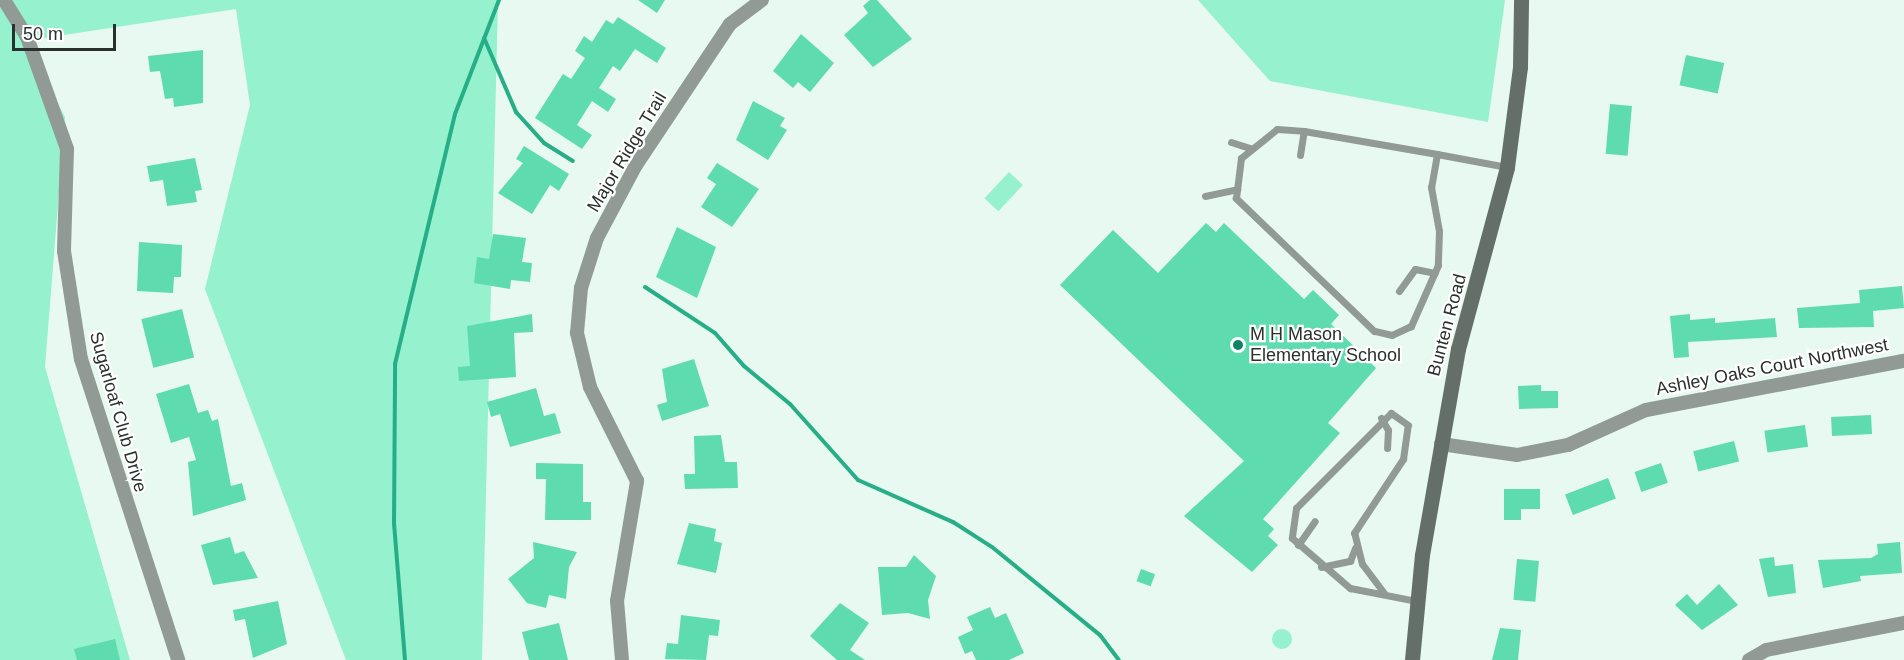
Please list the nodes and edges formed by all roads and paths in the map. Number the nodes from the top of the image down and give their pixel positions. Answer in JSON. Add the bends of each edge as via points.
{"nodes":[{"id":1,"x":4,"y":0,"type":"edge"},
{"id":2,"x":762,"y":0,"type":"edge"},
{"id":3,"x":1521,"y":0,"type":"edge"},
{"id":4,"x":1304,"y":131,"type":"junction"},
{"id":5,"x":1231,"y":142,"type":"dead end"},
{"id":6,"x":1250,"y":148,"type":"junction"},
{"id":7,"x":1437,"y":154,"type":"junction"},
{"id":8,"x":1300,"y":155,"type":"dead end"},
{"id":9,"x":1507,"y":167,"type":"junction"},
{"id":10,"x":1237,"y":189,"type":"junction"},
{"id":11,"x":1205,"y":196,"type":"dead end"},
{"id":12,"x":1435,"y":273,"type":"junction"},
{"id":13,"x":1399,"y":291,"type":"dead end"},
{"id":14,"x":1904,"y":361,"type":"edge"},
{"id":15,"x":1381,"y":418,"type":"junction"},
{"id":16,"x":1441,"y":444,"type":"junction"},
{"id":17,"x":1387,"y":448,"type":"dead end"},
{"id":18,"x":1315,"y":521,"type":"dead end"},
{"id":19,"x":1298,"y":545,"type":"junction"},
{"id":20,"x":1355,"y":548,"type":"junction"},
{"id":21,"x":1321,"y":567,"type":"junction"},
{"id":22,"x":1383,"y":593,"type":"junction"},
{"id":23,"x":1416,"y":601,"type":"junction"},
{"id":24,"x":1904,"y":623,"type":"edge"},
{"id":25,"x":178,"y":660,"type":"edge"},
{"id":26,"x":622,"y":660,"type":"edge"},
{"id":27,"x":1412,"y":660,"type":"edge"},
{"id":28,"x":1749,"y":660,"type":"edge"}],
"edges":[{"from":1,"to":25,"type":"street","name":"Sugarloaf Club Drive","via":[[27,37],[67,149],[64,251],[81,359]]},
{"from":2,"to":26,"type":"street","name":"Major Ridge Trail","via":[[730,24],[636,165],[597,238],[581,288],[577,333],[590,387],[637,481],[617,601]]},
{"from":3,"to":9,"type":"street","name":"Bunten Road","via":[[1520,67]]},
{"from":4,"to":6,"type":"lane","via":[[1277,129]]},
{"from":4,"to":7,"type":"lane"},
{"from":4,"to":8,"type":"lane"},
{"from":5,"to":6,"type":"lane"},
{"from":6,"to":10,"type":"lane","via":[[1241,158]]},
{"from":7,"to":9,"type":"lane"},
{"from":7,"to":12,"type":"lane","via":[[1431,187],[1439,231]]},
{"from":9,"to":16,"type":"street","name":"Bunten Road","via":[[1458,349]]},
{"from":10,"to":11,"type":"lane"},
{"from":10,"to":12,"type":"lane","via":[[1236,198],[1374,331],[1392,334],[1411,326]]},
{"from":12,"to":13,"type":"lane","via":[[1415,269]]},
{"from":14,"to":16,"type":"street","name":"Ashley Oaks Court Northwest","via":[[1646,410],[1568,444],[1516,455]]},
{"from":15,"to":17,"type":"lane","via":[[1388,430]]},
{"from":15,"to":19,"type":"lane","via":[[1296,508],[1292,538]]},
{"from":15,"to":20,"type":"lane","via":[[1391,413],[1402,417],[1409,439],[1389,484],[1360,520]]},
{"from":16,"to":23,"type":"street","name":"Bunten Road"},
{"from":18,"to":19,"type":"lane"},
{"from":19,"to":21,"type":"lane"},
{"from":20,"to":21,"type":"lane","via":[[1350,561]]},
{"from":20,"to":22,"type":"lane"},
{"from":21,"to":22,"type":"lane","via":[[1350,588]]},
{"from":22,"to":23,"type":"lane"},
{"from":23,"to":27,"type":"street","name":"Bunten Road"},
{"from":24,"to":28,"type":"street","via":[[1766,650]]}]}
